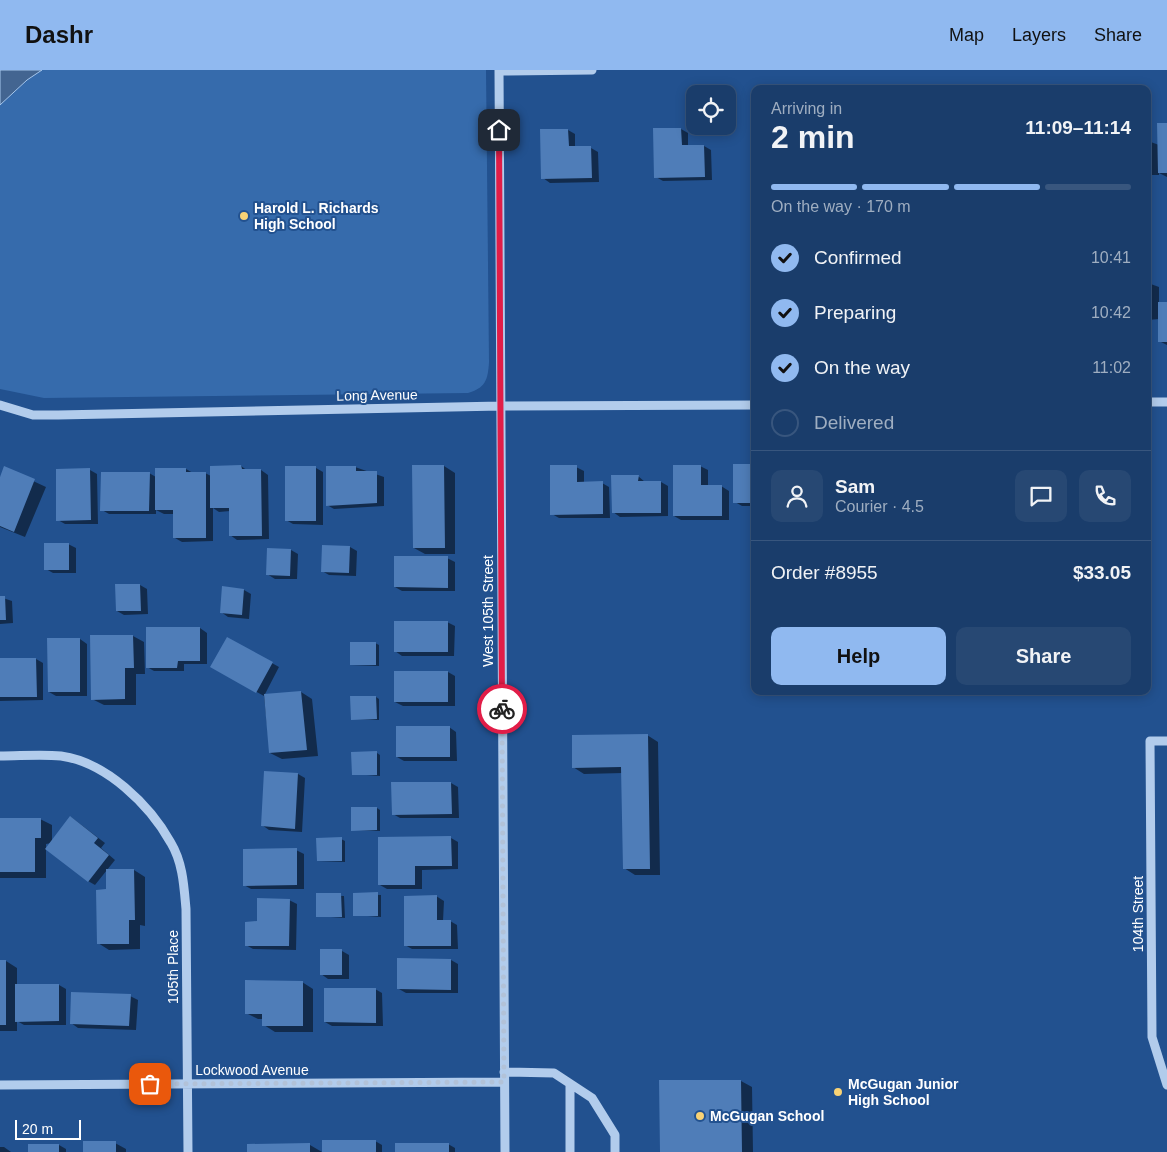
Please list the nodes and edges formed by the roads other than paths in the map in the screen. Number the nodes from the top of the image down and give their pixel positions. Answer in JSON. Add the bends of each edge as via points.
{"nodes":[{"id":1,"x":499,"y":70,"type":"edge"},
{"id":2,"x":592,"y":70,"type":"edge"},
{"id":3,"x":1151,"y":402,"type":"edge"},
{"id":4,"x":1167,"y":402,"type":"edge"},
{"id":5,"x":0,"y":405,"type":"edge"},
{"id":6,"x":751,"y":405,"type":"edge"},
{"id":7,"x":501,"y":406,"type":"junction"},
{"id":8,"x":1167,"y":741,"type":"edge"},
{"id":9,"x":0,"y":756,"type":"edge"},
{"id":10,"x":504,"y":1072,"type":"junction"},
{"id":11,"x":1166,"y":1081,"type":"edge"},
{"id":12,"x":504,"y":1082,"type":"junction"},
{"id":13,"x":188,"y":1084,"type":"junction"},
{"id":14,"x":570,"y":1084,"type":"junction"},
{"id":15,"x":0,"y":1085,"type":"edge"},
{"id":16,"x":188,"y":1152,"type":"edge"},
{"id":17,"x":504,"y":1152,"type":"edge"},
{"id":18,"x":570,"y":1152,"type":"edge"},
{"id":19,"x":615,"y":1152,"type":"edge"}],
"edges":[{"from":1,"to":2,"type":"street"},
{"from":1,"to":7,"type":"street","name":"West 105th Street"},
{"from":3,"to":4,"type":"street"},
{"from":5,"to":7,"type":"street","name":"Long Avenue","via":[[33,415]]},
{"from":6,"to":7,"type":"street","name":"Long Avenue"},
{"from":7,"to":10,"type":"street","name":"West 105th Street"},
{"from":8,"to":11,"type":"street","name":"104th Street","via":[[1150,741],[1152,1037]]},
{"from":9,"to":13,"type":"street","name":"105th Place","via":[[61,756],[82,762],[112,778],[135,797],[172,844],[182,874],[186,909]]},
{"from":10,"to":12,"type":"street","name":"West 105th Street"},
{"from":10,"to":14,"type":"street","via":[[554,1073]]},
{"from":12,"to":13,"type":"street","name":"Lockwood Avenue"},
{"from":12,"to":17,"type":"street","name":"West 105th Street"},
{"from":13,"to":15,"type":"street","name":"Lockwood Avenue"},
{"from":13,"to":16,"type":"street","name":"105th Place"},
{"from":14,"to":18,"type":"street"},
{"from":14,"to":19,"type":"street","via":[[592,1098],[615,1135]]}]}
